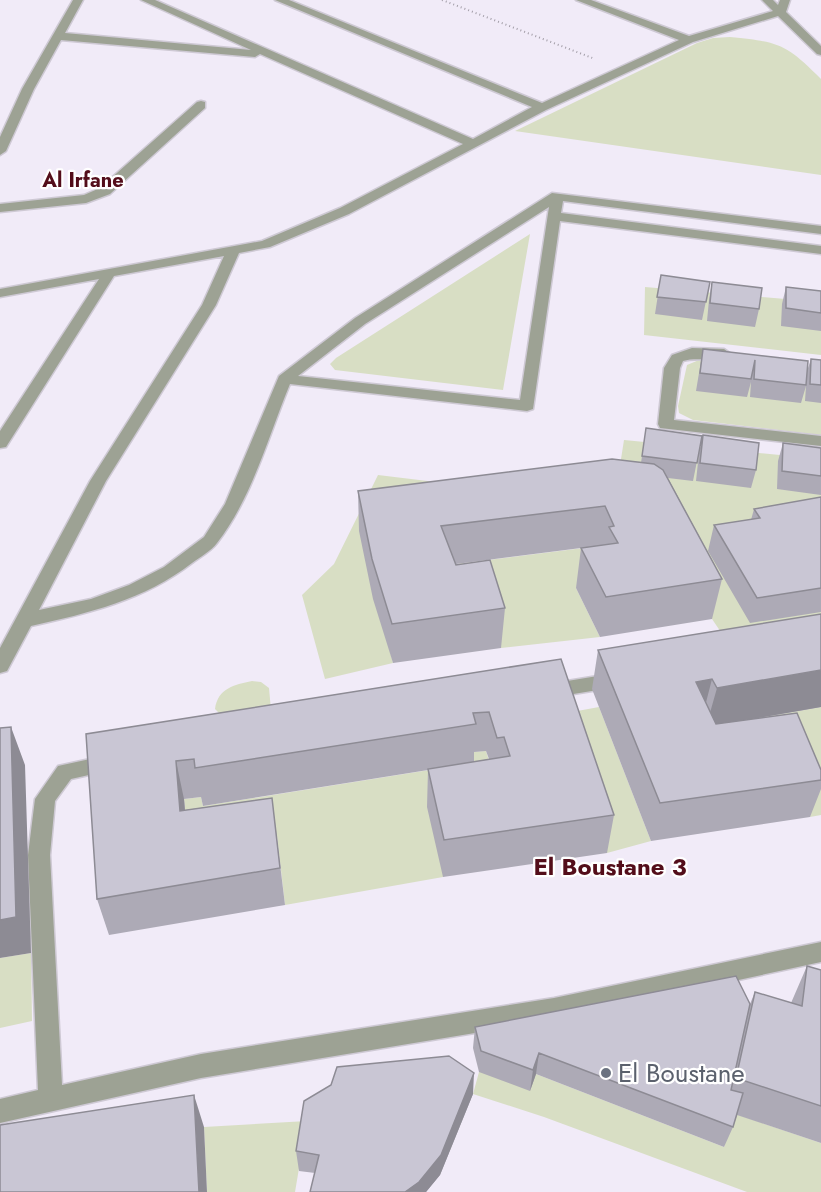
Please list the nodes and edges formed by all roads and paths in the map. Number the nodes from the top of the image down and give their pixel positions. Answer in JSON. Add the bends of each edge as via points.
{"nodes":[{"id":1,"x":78,"y":0,"type":"edge"},
{"id":2,"x":146,"y":0,"type":"edge"},
{"id":3,"x":280,"y":0,"type":"edge"},
{"id":4,"x":442,"y":0,"type":"edge"},
{"id":5,"x":581,"y":0,"type":"edge"},
{"id":6,"x":767,"y":0,"type":"edge"},
{"id":7,"x":785,"y":0,"type":"edge"},
{"id":8,"x":781,"y":12,"type":"junction"},
{"id":9,"x":821,"y":31,"type":"edge"},
{"id":10,"x":804,"y":34,"type":"junction"},
{"id":11,"x":57,"y":36,"type":"junction"},
{"id":12,"x":689,"y":40,"type":"junction"},
{"id":13,"x":821,"y":52,"type":"edge"},
{"id":14,"x":272,"y":56,"type":"junction"},
{"id":15,"x":624,"y":68,"type":"junction"},
{"id":16,"x":201,"y":105,"type":"dead end"},
{"id":17,"x":542,"y":107,"type":"junction"},
{"id":18,"x":472,"y":144,"type":"junction"},
{"id":19,"x":0,"y":151,"type":"edge"},
{"id":20,"x":557,"y":196,"type":"junction"},
{"id":21,"x":0,"y":208,"type":"edge"},
{"id":22,"x":555,"y":216,"type":"junction"},
{"id":23,"x":821,"y":230,"type":"edge"},
{"id":24,"x":233,"y":250,"type":"junction"},
{"id":25,"x":821,"y":250,"type":"edge"},
{"id":26,"x":110,"y":272,"type":"junction"},
{"id":27,"x":0,"y":293,"type":"edge"},
{"id":28,"x":744,"y":356,"type":"edge"},
{"id":29,"x":284,"y":379,"type":"junction"},
{"id":30,"x":821,"y":441,"type":"edge"},
{"id":31,"x":0,"y":443,"type":"edge"},
{"id":32,"x":25,"y":620,"type":"junction"},
{"id":33,"x":0,"y":666,"type":"edge"},
{"id":34,"x":634,"y":677,"type":"edge"},
{"id":35,"x":528,"y":694,"type":"edge"},
{"id":36,"x":134,"y":758,"type":"edge"},
{"id":37,"x":821,"y":952,"type":"edge"},
{"id":38,"x":51,"y":1101,"type":"junction"},
{"id":39,"x":0,"y":1111,"type":"edge"}],
"edges":[{"from":1,"to":11,"type":"street"},
{"from":2,"to":14,"type":"street"},
{"from":3,"to":17,"type":"street"},
{"from":4,"to":15,"type":"path"},
{"from":5,"to":12,"type":"street"},
{"from":6,"to":8,"type":"street"},
{"from":7,"to":8,"type":"street"},
{"from":8,"to":10,"type":"street"},
{"from":8,"to":12,"type":"street"},
{"from":9,"to":10,"type":"street"},
{"from":10,"to":13,"type":"street"},
{"from":11,"to":14,"type":"street"},
{"from":11,"to":19,"type":"street"},
{"from":12,"to":15,"type":"street"},
{"from":14,"to":18,"type":"street"},
{"from":15,"to":17,"type":"street"},
{"from":16,"to":21,"type":"street","via":[[105,191],[77,200]]},
{"from":17,"to":18,"type":"street"},
{"from":18,"to":24,"type":"street","via":[[333,218],[264,244]]},
{"from":20,"to":22,"type":"street"},
{"from":20,"to":23,"type":"street"},
{"from":20,"to":29,"type":"street","via":[[360,321]]},
{"from":22,"to":25,"type":"street"},
{"from":22,"to":29,"type":"street","via":[[527,405]]},
{"from":24,"to":26,"type":"street"},
{"from":24,"to":32,"type":"street","via":[[208,305],[98,481]]},
{"from":26,"to":27,"type":"street"},
{"from":26,"to":31,"type":"street"},
{"from":28,"to":30,"type":"street","via":[[711,352],[677,358],[672,368],[666,424]]},
{"from":29,"to":32,"type":"street","via":[[233,505],[210,541],[170,571],[135,590]]},
{"from":32,"to":33,"type":"street"},
{"from":34,"to":35,"type":"street"},
{"from":36,"to":38,"type":"street","via":[[65,772],[45,799],[39,855]]},
{"from":37,"to":38,"type":"street","via":[[554,1009],[201,1066]]},
{"from":38,"to":39,"type":"street"}]}
